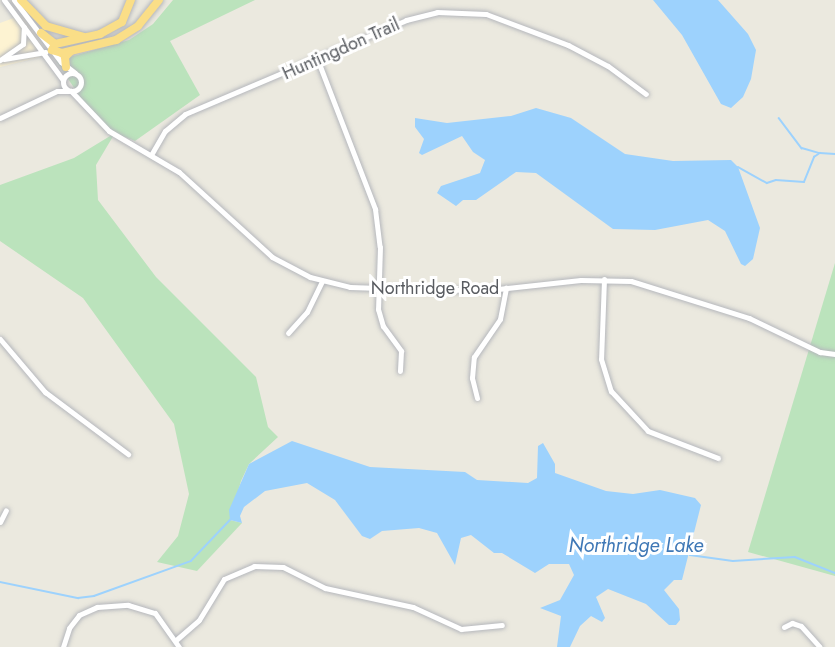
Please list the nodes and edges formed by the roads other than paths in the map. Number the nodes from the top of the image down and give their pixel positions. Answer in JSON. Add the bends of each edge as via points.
{"nodes":[{"id":1,"x":4,"y":0,"type":"edge"},
{"id":2,"x":14,"y":0,"type":"edge"},
{"id":3,"x":21,"y":0,"type":"edge"},
{"id":4,"x":131,"y":0,"type":"edge"},
{"id":5,"x":159,"y":0,"type":"edge"},
{"id":6,"x":29,"y":14,"type":"junction"},
{"id":7,"x":18,"y":19,"type":"junction"},
{"id":8,"x":41,"y":33,"type":"joint"},
{"id":9,"x":88,"y":38,"type":"junction"},
{"id":10,"x":50,"y":49,"type":"junction"},
{"id":11,"x":72,"y":51,"type":"junction"},
{"id":12,"x":0,"y":60,"type":"edge"},
{"id":13,"x":318,"y":61,"type":"junction"},
{"id":14,"x":66,"y":67,"type":"junction"},
{"id":15,"x":75,"y":73,"type":"junction"},
{"id":16,"x":63,"y":81,"type":"junction"},
{"id":17,"x":80,"y":86,"type":"junction"},
{"id":18,"x":57,"y":91,"type":"junction"},
{"id":19,"x":70,"y":91,"type":"junction"},
{"id":20,"x":646,"y":94,"type":"dead end"},
{"id":21,"x":84,"y":105,"type":"junction"},
{"id":22,"x":0,"y":118,"type":"edge"},
{"id":23,"x":151,"y":155,"type":"junction"},
{"id":24,"x":604,"y":279,"type":"junction"},
{"id":25,"x":322,"y":281,"type":"junction"},
{"id":26,"x":506,"y":288,"type":"junction"},
{"id":27,"x":379,"y":289,"type":"junction"},
{"id":28,"x":288,"y":333,"type":"dead end"},
{"id":29,"x":0,"y":339,"type":"edge"},
{"id":30,"x":835,"y":354,"type":"edge"},
{"id":31,"x":400,"y":371,"type":"dead end"},
{"id":32,"x":477,"y":398,"type":"dead end"},
{"id":33,"x":128,"y":454,"type":"dead end"},
{"id":34,"x":718,"y":458,"type":"dead end"},
{"id":35,"x":6,"y":510,"type":"dead end"},
{"id":36,"x":0,"y":522,"type":"edge"},
{"id":37,"x":502,"y":625,"type":"dead end"},
{"id":38,"x":784,"y":627,"type":"dead end"},
{"id":39,"x":176,"y":640,"type":"junction"},
{"id":40,"x":63,"y":647,"type":"edge"},
{"id":41,"x":179,"y":647,"type":"edge"},
{"id":42,"x":820,"y":647,"type":"edge"}],
"edges":[{"from":1,"to":7,"type":"street","name":"Northridge Road"},
{"from":2,"to":6,"type":"street"},
{"from":3,"to":6,"type":"highway"},
{"from":4,"to":9,"type":"highway","via":[[122,22]]},
{"from":5,"to":11,"type":"highway","via":[[130,32],[108,43]]},
{"from":6,"to":8,"type":"street"},
{"from":6,"to":9,"type":"highway","via":[[46,26]]},
{"from":7,"to":10,"type":"street","name":"Northridge Road"},
{"from":7,"to":12,"type":"street","via":[[25,30],[24,42]]},
{"from":8,"to":10,"type":"highway"},
{"from":9,"to":10,"type":"highway"},
{"from":10,"to":11,"type":"highway"},
{"from":10,"to":12,"type":"street"},
{"from":10,"to":14,"type":"street","name":"Northridge Road"},
{"from":10,"to":16,"type":"street","name":"Northridge Road"},
{"from":11,"to":14,"type":"highway","via":[[65,57]]},
{"from":13,"to":20,"type":"street","name":"Huntingdon Trail","via":[[420,16],[473,12],[587,53]]},
{"from":13,"to":23,"type":"street","name":"Huntingdon Trail","via":[[185,114],[165,131]]},
{"from":13,"to":27,"type":"street","via":[[375,209],[380,247]]},
{"from":14,"to":15,"type":"street","name":"Northridge Road"},
{"from":15,"to":16,"type":"street","via":[[68,74]]},
{"from":15,"to":17,"type":"street","via":[[81,79]]},
{"from":16,"to":18,"type":"street"},
{"from":16,"to":19,"type":"street","name":"Northridge Road"},
{"from":17,"to":19,"type":"street"},
{"from":17,"to":21,"type":"street"},
{"from":18,"to":19,"type":"street"},
{"from":18,"to":22,"type":"street"},
{"from":19,"to":21,"type":"street","name":"Northridge Road"},
{"from":21,"to":23,"type":"street","name":"Northridge Road","via":[[109,132]]},
{"from":23,"to":25,"type":"street","name":"Northridge Road","via":[[197,185],[272,257]]},
{"from":24,"to":26,"type":"street","name":"Northridge Road"},
{"from":24,"to":30,"type":"street","name":"Northridge Road","via":[[652,285],[769,326],[820,352]]},
{"from":24,"to":34,"type":"street","via":[[601,358],[612,391],[648,431]]},
{"from":25,"to":27,"type":"street","name":"Northridge Road"},
{"from":25,"to":28,"type":"street","via":[[307,312]]},
{"from":26,"to":27,"type":"street","name":"Northridge Road"},
{"from":26,"to":32,"type":"street","via":[[500,319],[474,357],[472,378]]},
{"from":27,"to":31,"type":"street","via":[[380,319],[401,351]]},
{"from":29,"to":33,"type":"street","via":[[45,392]]},
{"from":35,"to":36,"type":"street"},
{"from":37,"to":39,"type":"street","via":[[461,629],[413,607],[325,588],[283,567],[254,566],[238,569],[224,579],[199,620]]},
{"from":38,"to":42,"type":"street","via":[[792,622],[801,626]]},
{"from":39,"to":40,"type":"street","via":[[155,613],[128,605],[97,607],[80,615],[69,628]]},
{"from":39,"to":41,"type":"street"}]}
